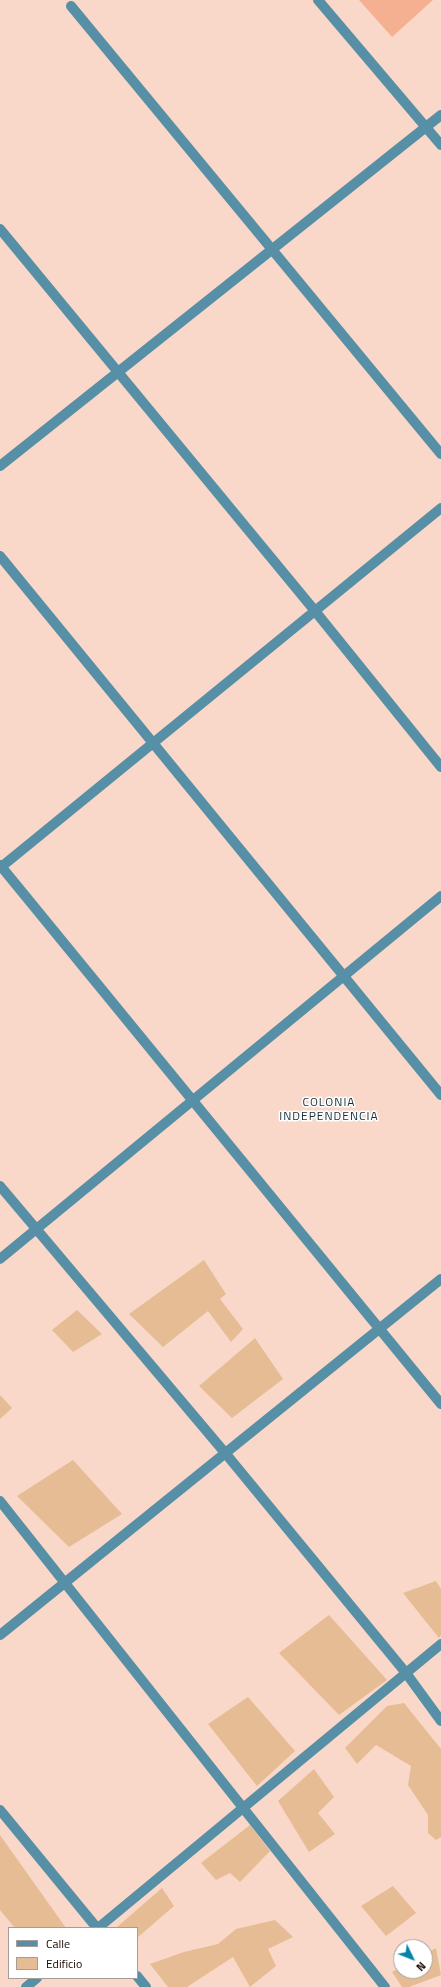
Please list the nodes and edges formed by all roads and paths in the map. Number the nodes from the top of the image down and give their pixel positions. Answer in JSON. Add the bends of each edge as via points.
{"nodes":[{"id":1,"x":318,"y":0,"type":"edge"},
{"id":2,"x":71,"y":6,"type":"dead end"},
{"id":3,"x":441,"y":115,"type":"edge"},
{"id":4,"x":426,"y":127,"type":"junction"},
{"id":5,"x":441,"y":145,"type":"edge"},
{"id":6,"x":0,"y":229,"type":"edge"},
{"id":7,"x":273,"y":249,"type":"junction"},
{"id":8,"x":118,"y":373,"type":"junction"},
{"id":9,"x":441,"y":454,"type":"edge"},
{"id":10,"x":0,"y":466,"type":"edge"},
{"id":11,"x":441,"y":508,"type":"edge"},
{"id":12,"x":0,"y":556,"type":"edge"},
{"id":13,"x":315,"y":611,"type":"junction"},
{"id":14,"x":152,"y":744,"type":"junction"},
{"id":15,"x":441,"y":767,"type":"edge"},
{"id":16,"x":0,"y":867,"type":"edge"},
{"id":17,"x":441,"y":896,"type":"edge"},
{"id":18,"x":343,"y":976,"type":"junction"},
{"id":19,"x":441,"y":1095,"type":"edge"},
{"id":20,"x":193,"y":1101,"type":"junction"},
{"id":21,"x":0,"y":1186,"type":"edge"},
{"id":22,"x":36,"y":1229,"type":"junction"},
{"id":23,"x":0,"y":1259,"type":"edge"},
{"id":24,"x":441,"y":1279,"type":"edge"},
{"id":25,"x":379,"y":1329,"type":"junction"},
{"id":26,"x":441,"y":1404,"type":"edge"},
{"id":27,"x":226,"y":1454,"type":"junction"},
{"id":28,"x":0,"y":1501,"type":"edge"},
{"id":29,"x":65,"y":1583,"type":"junction"},
{"id":30,"x":0,"y":1635,"type":"edge"},
{"id":31,"x":441,"y":1644,"type":"edge"},
{"id":32,"x":406,"y":1673,"type":"junction"},
{"id":33,"x":441,"y":1721,"type":"edge"},
{"id":34,"x":244,"y":1807,"type":"junction"},
{"id":35,"x":0,"y":1810,"type":"edge"},
{"id":36,"x":96,"y":1927,"type":"edge"},
{"id":37,"x":98,"y":1927,"type":"edge"},
{"id":38,"x":138,"y":1977,"type":"edge"},
{"id":39,"x":36,"y":1979,"type":"edge"},
{"id":40,"x":26,"y":1987,"type":"edge"},
{"id":41,"x":146,"y":1987,"type":"edge"},
{"id":42,"x":385,"y":1987,"type":"edge"}],
"edges":[{"from":1,"to":4,"type":"street"},
{"from":2,"to":7,"type":"street"},
{"from":3,"to":4,"type":"street"},
{"from":4,"to":5,"type":"street"},
{"from":4,"to":7,"type":"street"},
{"from":6,"to":8,"type":"street"},
{"from":7,"to":8,"type":"street"},
{"from":7,"to":9,"type":"street"},
{"from":8,"to":10,"type":"street"},
{"from":8,"to":13,"type":"street"},
{"from":11,"to":13,"type":"street"},
{"from":12,"to":14,"type":"street"},
{"from":13,"to":14,"type":"street"},
{"from":13,"to":15,"type":"street"},
{"from":14,"to":16,"type":"street"},
{"from":14,"to":18,"type":"street"},
{"from":16,"to":20,"type":"street"},
{"from":17,"to":18,"type":"street"},
{"from":18,"to":19,"type":"street"},
{"from":18,"to":20,"type":"street"},
{"from":20,"to":22,"type":"street"},
{"from":20,"to":25,"type":"street"},
{"from":21,"to":22,"type":"street"},
{"from":22,"to":23,"type":"street"},
{"from":22,"to":27,"type":"street"},
{"from":24,"to":25,"type":"street"},
{"from":25,"to":26,"type":"street"},
{"from":25,"to":27,"type":"street"},
{"from":27,"to":29,"type":"street"},
{"from":27,"to":32,"type":"street"},
{"from":28,"to":29,"type":"street"},
{"from":29,"to":30,"type":"street"},
{"from":29,"to":34,"type":"street"},
{"from":31,"to":32,"type":"street"},
{"from":32,"to":33,"type":"street"},
{"from":32,"to":34,"type":"street"},
{"from":34,"to":37,"type":"street"},
{"from":34,"to":42,"type":"street"},
{"from":35,"to":36,"type":"street"},
{"from":38,"to":41,"type":"street"},
{"from":39,"to":40,"type":"street"}]}
